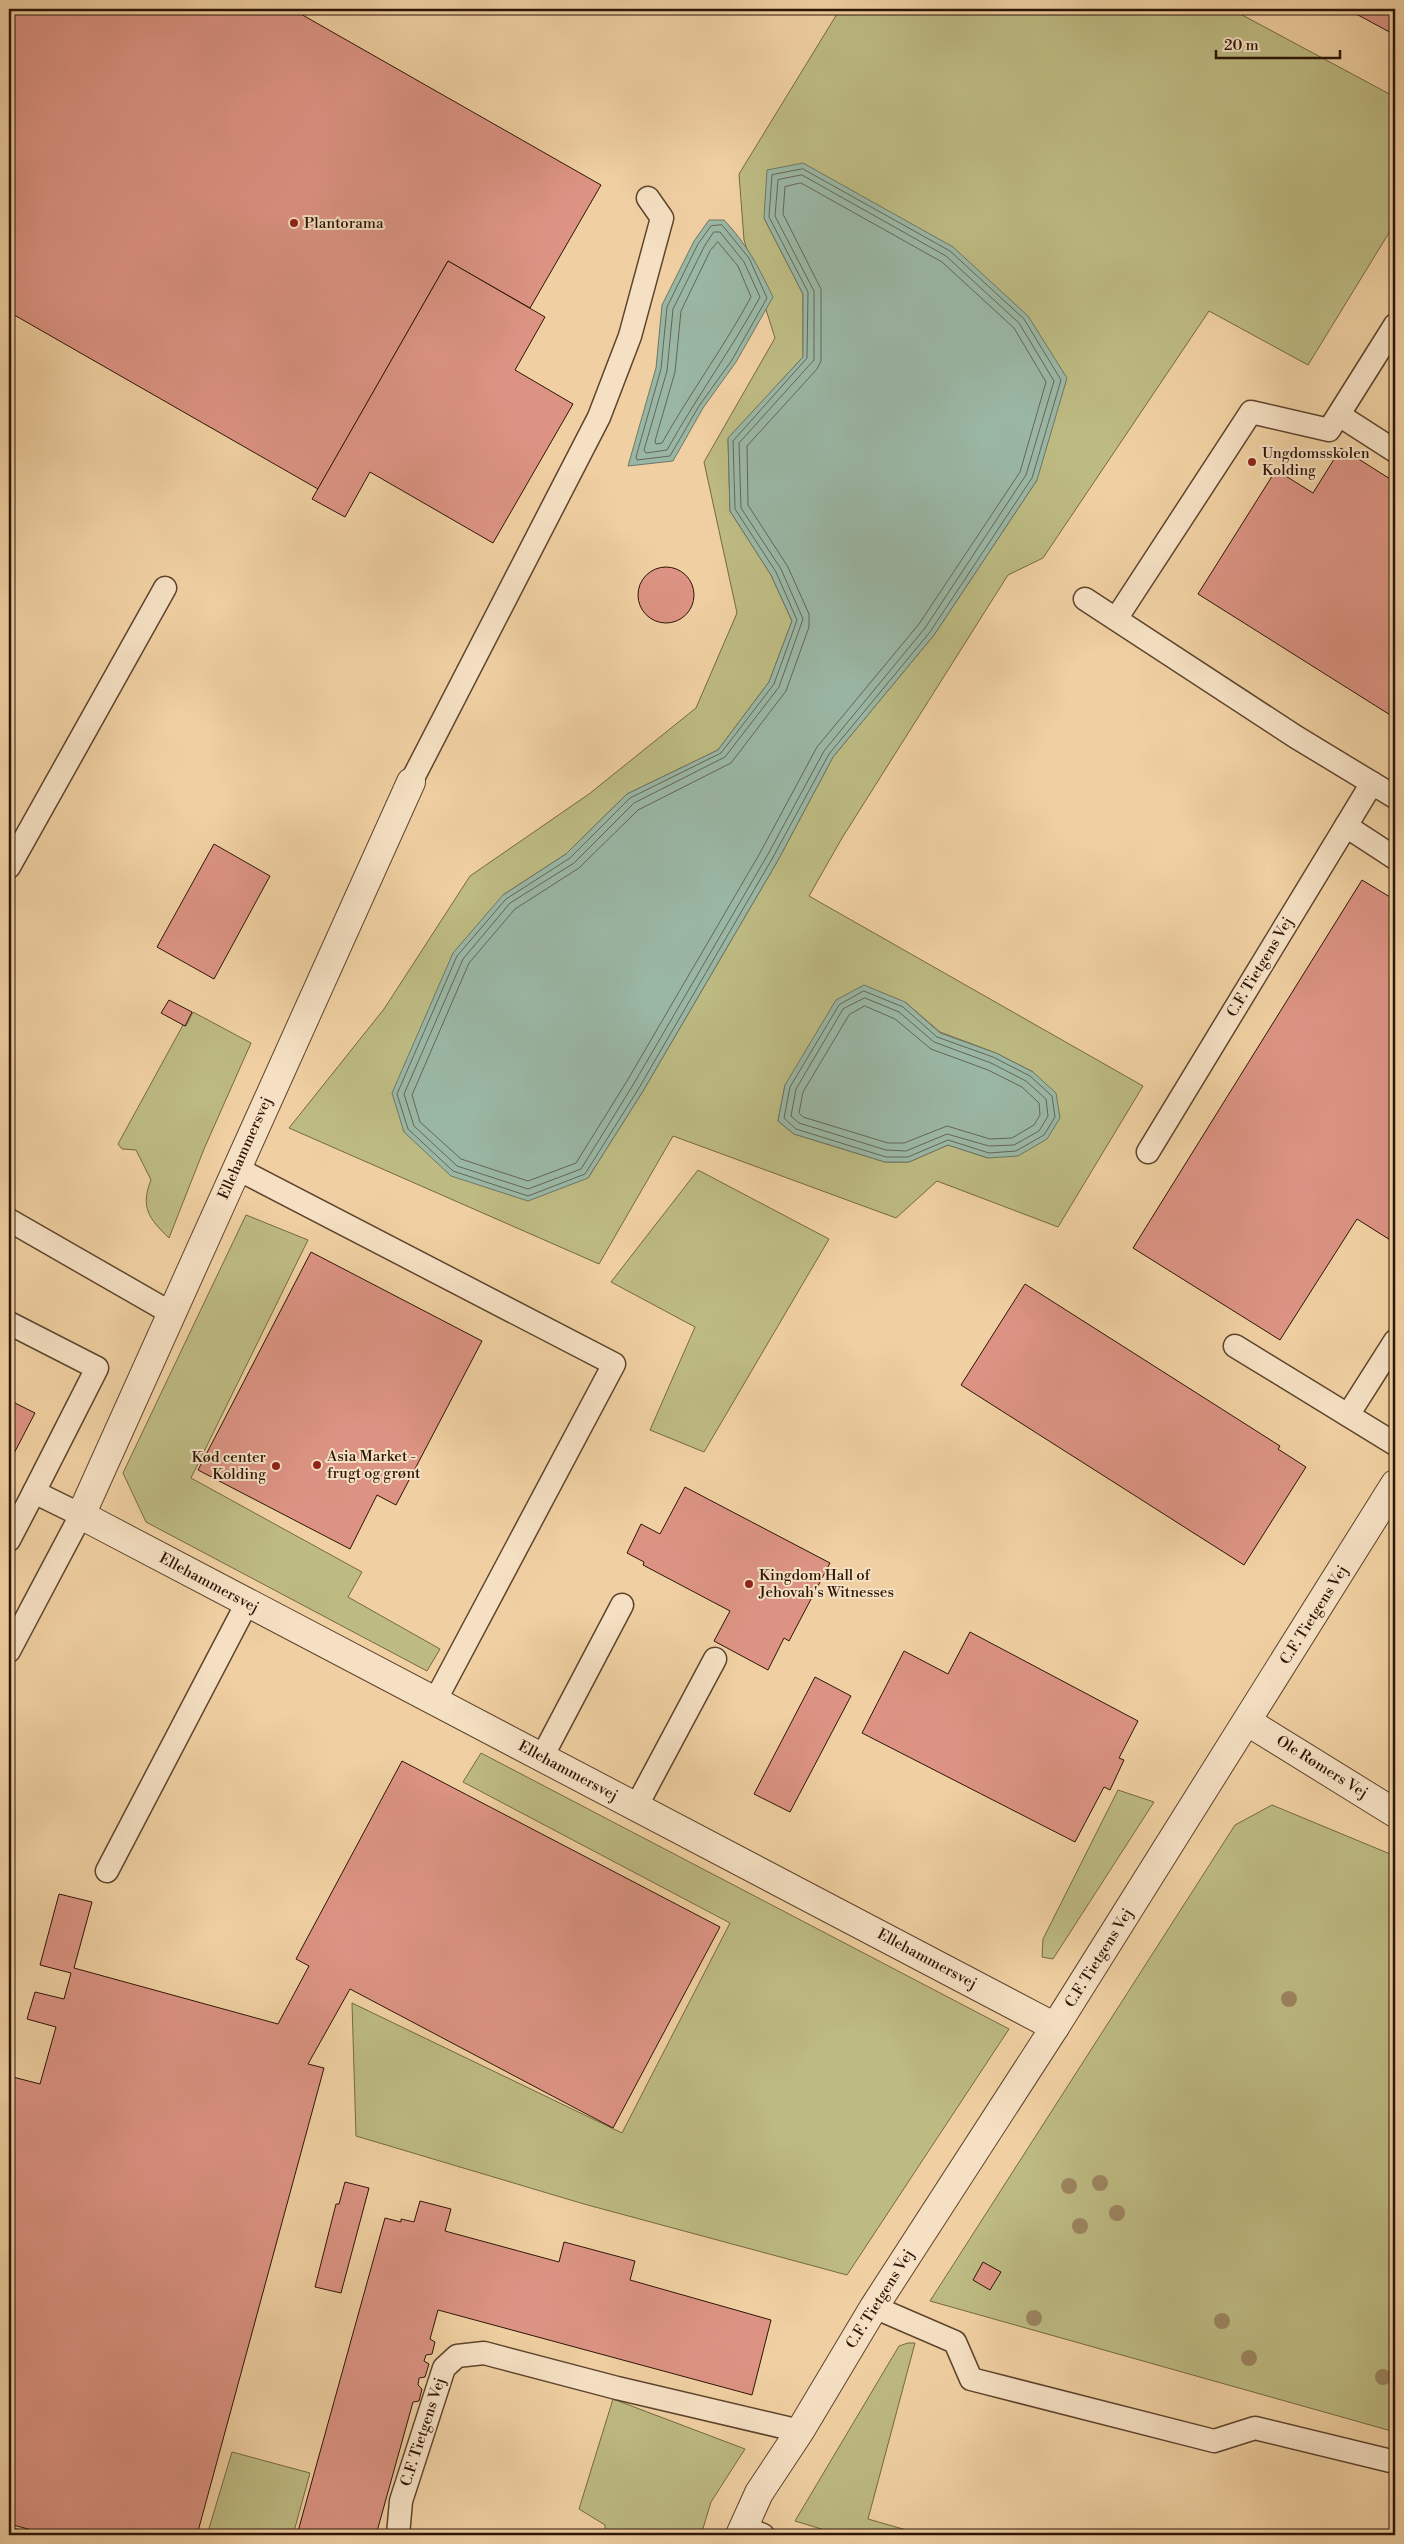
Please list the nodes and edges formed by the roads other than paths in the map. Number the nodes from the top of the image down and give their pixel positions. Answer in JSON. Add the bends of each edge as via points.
{"nodes":[{"id":1,"x":648,"y":198,"type":"dead end"},
{"id":2,"x":1395,"y":325,"type":"edge"},
{"id":3,"x":1339,"y":415,"type":"junction"},
{"id":4,"x":1395,"y":451,"type":"edge"},
{"id":5,"x":164,"y":588,"type":"dead end"},
{"id":6,"x":1085,"y":599,"type":"dead end"},
{"id":7,"x":1116,"y":619,"type":"junction"},
{"id":8,"x":411,"y":782,"type":"joint"},
{"id":9,"x":1372,"y":783,"type":"junction"},
{"id":10,"x":1395,"y":797,"type":"edge"},
{"id":11,"x":1346,"y":826,"type":"junction"},
{"id":12,"x":1395,"y":858,"type":"edge"},
{"id":13,"x":9,"y":867,"type":"edge"},
{"id":14,"x":1148,"y":1152,"type":"dead end"},
{"id":15,"x":236,"y":1168,"type":"junction"},
{"id":16,"x":9,"y":1220,"type":"edge"},
{"id":17,"x":171,"y":1313,"type":"junction"},
{"id":18,"x":9,"y":1323,"type":"edge"},
{"id":19,"x":1395,"y":1341,"type":"edge"},
{"id":20,"x":1235,"y":1346,"type":"dead end"},
{"id":21,"x":1348,"y":1415,"type":"junction"},
{"id":22,"x":1395,"y":1444,"type":"edge"},
{"id":23,"x":1395,"y":1484,"type":"edge"},
{"id":24,"x":34,"y":1492,"type":"junction"},
{"id":25,"x":81,"y":1515,"type":"junction"},
{"id":26,"x":9,"y":1540,"type":"edge"},
{"id":27,"x":246,"y":1602,"type":"junction"},
{"id":28,"x":622,"y":1605,"type":"dead end"},
{"id":29,"x":9,"y":1651,"type":"edge"},
{"id":30,"x":715,"y":1659,"type":"dead end"},
{"id":31,"x":435,"y":1701,"type":"junction"},
{"id":32,"x":1248,"y":1722,"type":"junction"},
{"id":33,"x":542,"y":1757,"type":"junction"},
{"id":34,"x":636,"y":1807,"type":"junction"},
{"id":35,"x":1395,"y":1813,"type":"edge"},
{"id":36,"x":108,"y":1871,"type":"dead end"},
{"id":37,"x":1055,"y":2027,"type":"junction"},
{"id":38,"x":874,"y":2307,"type":"junction"},
{"id":39,"x":800,"y":2431,"type":"junction"},
{"id":40,"x":1395,"y":2462,"type":"edge"},
{"id":41,"x":749,"y":2533,"type":"edge"},
{"id":42,"x":398,"y":2535,"type":"edge"}],
"edges":[{"from":1,"to":8,"type":"lane","via":[[662,218],[630,336],[598,418]]},
{"from":2,"to":3,"type":"lane"},
{"from":3,"to":4,"type":"lane"},
{"from":3,"to":7,"type":"lane","via":[[1329,430],[1251,412]]},
{"from":5,"to":13,"type":"lane"},
{"from":6,"to":7,"type":"lane"},
{"from":7,"to":9,"type":"lane"},
{"from":8,"to":15,"type":"street","name":"Ellehammersvej"},
{"from":9,"to":10,"type":"lane"},
{"from":9,"to":11,"type":"lane","name":"C.F. Tietgens Vej"},
{"from":11,"to":12,"type":"lane"},
{"from":11,"to":14,"type":"lane","name":"C.F. Tietgens Vej"},
{"from":15,"to":17,"type":"street","name":"Ellehammersvej"},
{"from":15,"to":31,"type":"lane","via":[[614,1364]]},
{"from":16,"to":17,"type":"lane"},
{"from":17,"to":25,"type":"street","name":"Ellehammersvej"},
{"from":18,"to":24,"type":"lane","via":[[97,1368]]},
{"from":19,"to":21,"type":"lane"},
{"from":20,"to":21,"type":"lane"},
{"from":21,"to":22,"type":"lane"},
{"from":23,"to":32,"type":"street","name":"C.F. Tietgens Vej"},
{"from":24,"to":25,"type":"lane"},
{"from":24,"to":26,"type":"lane"},
{"from":25,"to":27,"type":"street","name":"Ellehammersvej"},
{"from":25,"to":29,"type":"lane","name":"Ellehammersvej"},
{"from":27,"to":31,"type":"street","name":"Ellehammersvej"},
{"from":27,"to":36,"type":"lane"},
{"from":28,"to":33,"type":"lane"},
{"from":30,"to":34,"type":"lane"},
{"from":31,"to":33,"type":"street","name":"Ellehammersvej"},
{"from":32,"to":35,"type":"street","name":"Ole Rømers Vej"},
{"from":32,"to":37,"type":"street","name":"C.F. Tietgens Vej"},
{"from":33,"to":34,"type":"street","name":"Ellehammersvej"},
{"from":34,"to":37,"type":"street","name":"Ellehammersvej"},
{"from":37,"to":38,"type":"street","name":"C.F. Tietgens Vej"},
{"from":38,"to":39,"type":"street","name":"C.F. Tietgens Vej"},
{"from":38,"to":40,"type":"lane","via":[[955,2342],[972,2379],[1214,2441],[1255,2428]]},
{"from":39,"to":41,"type":"street","name":"C.F. Tietgens Vej","via":[[760,2493]]},
{"from":39,"to":42,"type":"lane","name":"C.F. Tietgens Vej","via":[[611,2387],[484,2353],[457,2356],[444,2368],[401,2500]]}]}
